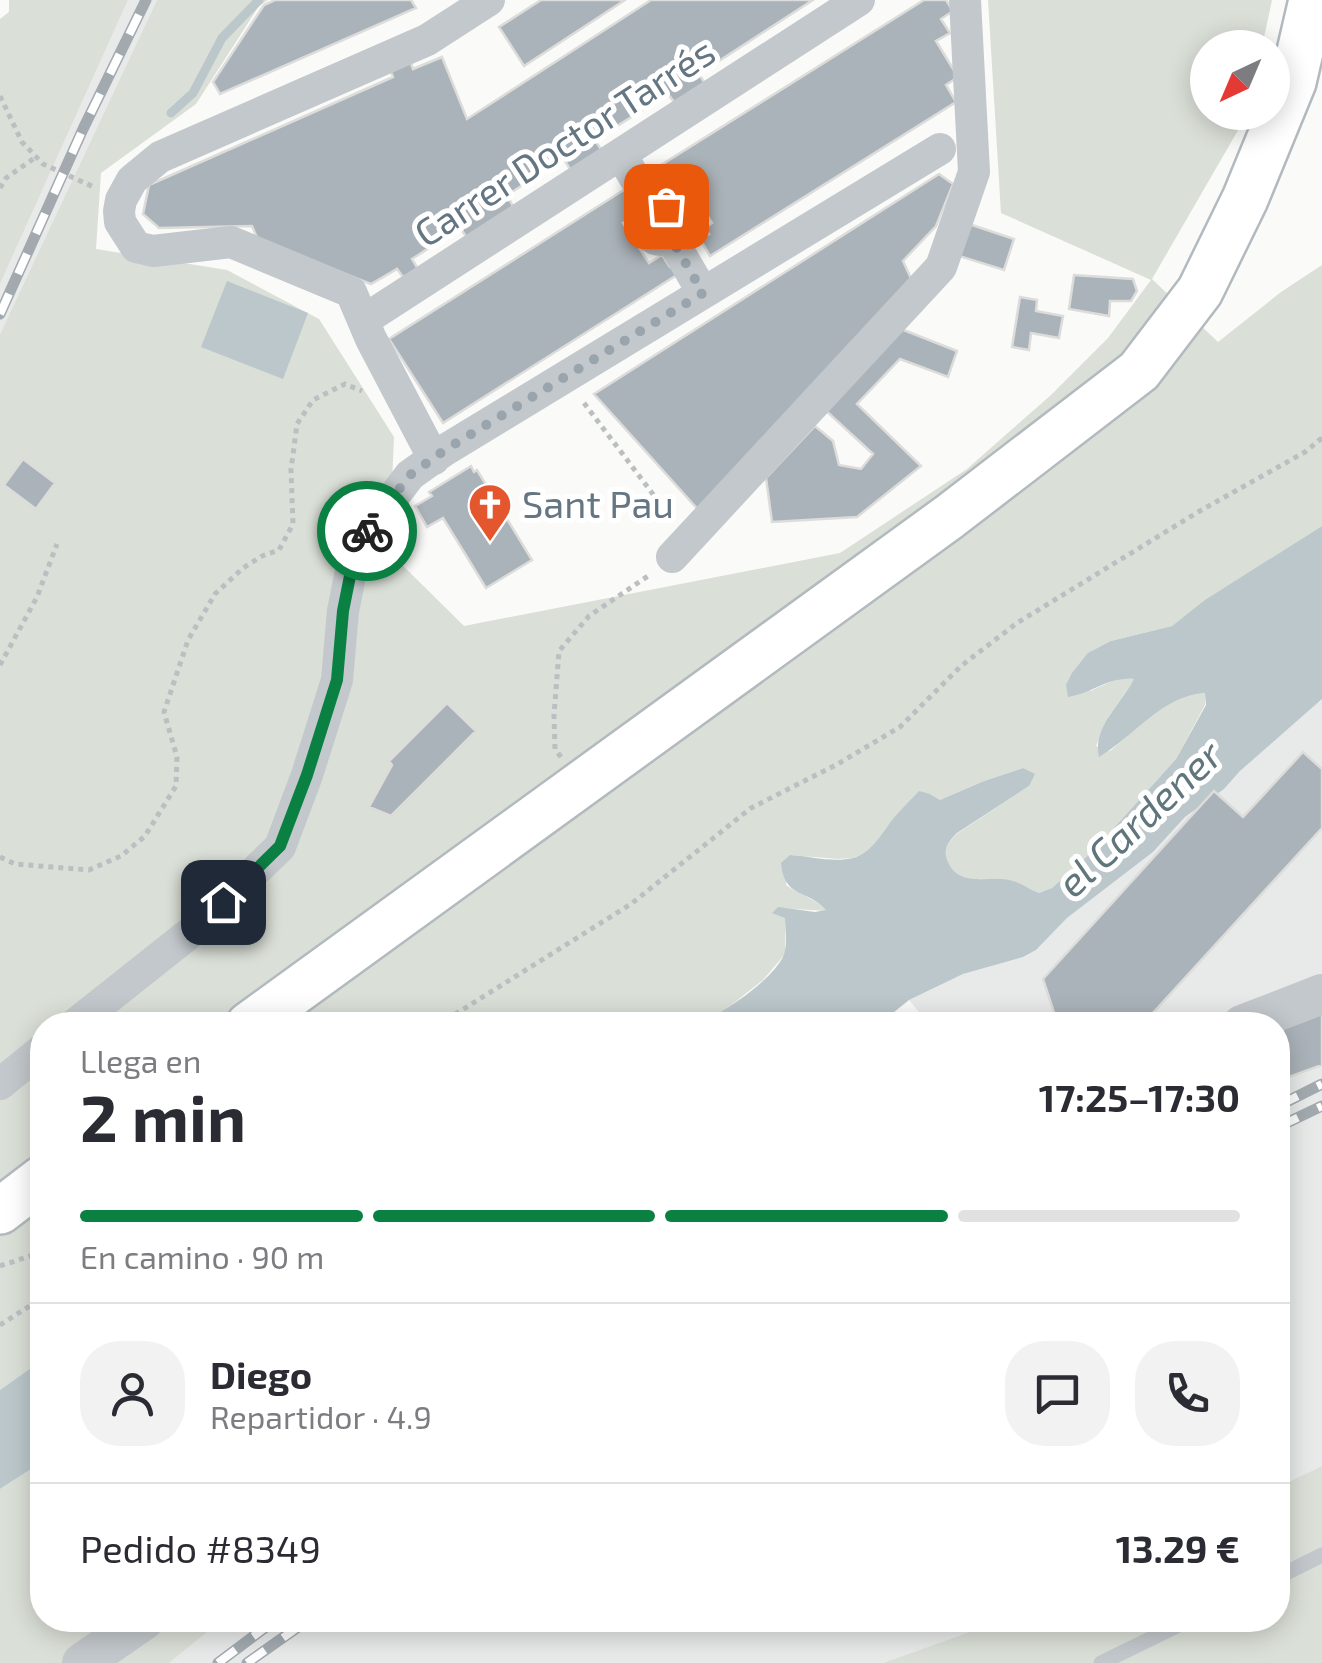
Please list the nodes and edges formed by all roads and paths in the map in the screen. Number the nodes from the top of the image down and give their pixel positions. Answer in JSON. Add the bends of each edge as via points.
{"nodes":[{"id":1,"x":489,"y":0,"type":"edge"},
{"id":2,"x":859,"y":0,"type":"edge"},
{"id":3,"x":965,"y":0,"type":"edge"},
{"id":4,"x":1312,"y":0,"type":"edge"},
{"id":5,"x":0,"y":96,"type":"edge"},
{"id":6,"x":940,"y":149,"type":"dead end"},
{"id":7,"x":620,"y":155,"type":"junction"},
{"id":8,"x":36,"y":157,"type":"junction"},
{"id":9,"x":0,"y":188,"type":"edge"},
{"id":10,"x":120,"y":205,"type":"junction"},
{"id":11,"x":703,"y":293,"type":"junction"},
{"id":12,"x":364,"y":320,"type":"junction"},
{"id":13,"x":565,"y":377,"type":"junction"},
{"id":14,"x":362,"y":391,"type":"dead end"},
{"id":15,"x":1322,"y":438,"type":"edge"},
{"id":16,"x":434,"y":458,"type":"junction"},
{"id":17,"x":57,"y":544,"type":"dead end"},
{"id":18,"x":680,"y":549,"type":"junction"},
{"id":19,"x":0,"y":665,"type":"edge"},
{"id":20,"x":579,"y":785,"type":"junction"},
{"id":21,"x":0,"y":857,"type":"edge"},
{"id":22,"x":1322,"y":994,"type":"edge"},
{"id":23,"x":90,"y":1012,"type":"edge"},
{"id":24,"x":267,"y":1012,"type":"edge"},
{"id":25,"x":459,"y":1012,"type":"edge"},
{"id":26,"x":1276,"y":1012,"type":"edge"},
{"id":27,"x":30,"y":1060,"type":"edge"},
{"id":28,"x":0,"y":1084,"type":"edge"},
{"id":29,"x":30,"y":1188,"type":"edge"},
{"id":30,"x":0,"y":1211,"type":"edge"},
{"id":31,"x":30,"y":1256,"type":"edge"},
{"id":32,"x":0,"y":1266,"type":"edge"},
{"id":33,"x":30,"y":1306,"type":"edge"},
{"id":34,"x":0,"y":1325,"type":"edge"},
{"id":35,"x":1322,"y":1555,"type":"edge"},
{"id":36,"x":1290,"y":1571,"type":"edge"},
{"id":37,"x":127,"y":1632,"type":"edge"},
{"id":38,"x":1164,"y":1632,"type":"edge"},
{"id":39,"x":82,"y":1663,"type":"edge"},
{"id":40,"x":1101,"y":1663,"type":"edge"}],
"edges":[{"from":1,"to":10,"type":"street","via":[[426,40],[160,156],[132,180]]},
{"from":2,"to":7,"type":"street","name":"Carrer Doctor Tarrés"},
{"from":3,"to":18,"type":"street","via":[[974,172],[941,266]]},
{"from":4,"to":20,"type":"main road","via":[[1293,82],[1244,200],[1200,291],[1139,371]]},
{"from":5,"to":8,"type":"path"},
{"from":6,"to":11,"type":"street"},
{"from":7,"to":11,"type":"street","via":[[653,208],[666,206],[676,214],[671,238]]},
{"from":7,"to":12,"type":"street","name":"Carrer Doctor Tarrés"},
{"from":8,"to":9,"type":"path"},
{"from":8,"to":10,"type":"path"},
{"from":10,"to":12,"type":"street","via":[[136,247],[231,242],[351,292]]},
{"from":11,"to":13,"type":"street"},
{"from":12,"to":16,"type":"street"},
{"from":13,"to":16,"type":"street"},
{"from":13,"to":18,"type":"path"},
{"from":14,"to":21,"type":"path","via":[[345,384],[313,400],[297,424],[293,524],[279,550],[243,568],[215,594],[188,640],[164,712],[178,756],[176,786],[145,836],[89,870]]},
{"from":15,"to":25,"type":"path","via":[[1017,623],[961,666],[900,727],[751,808],[631,904]]},
{"from":16,"to":23,"type":"street","via":[[410,475],[356,546],[337,680],[280,846],[195,929]]},
{"from":17,"to":19,"type":"path"},
{"from":18,"to":20,"type":"path","via":[[588,616],[559,651],[555,749]]},
{"from":20,"to":24,"type":"main road"},
{"from":22,"to":26,"type":"street"},
{"from":27,"to":28,"type":"street"},
{"from":29,"to":30,"type":"main road"},
{"from":31,"to":32,"type":"path"},
{"from":33,"to":34,"type":"path"},
{"from":35,"to":36,"type":"lane"},
{"from":37,"to":39,"type":"street"},
{"from":38,"to":40,"type":"lane"}]}
